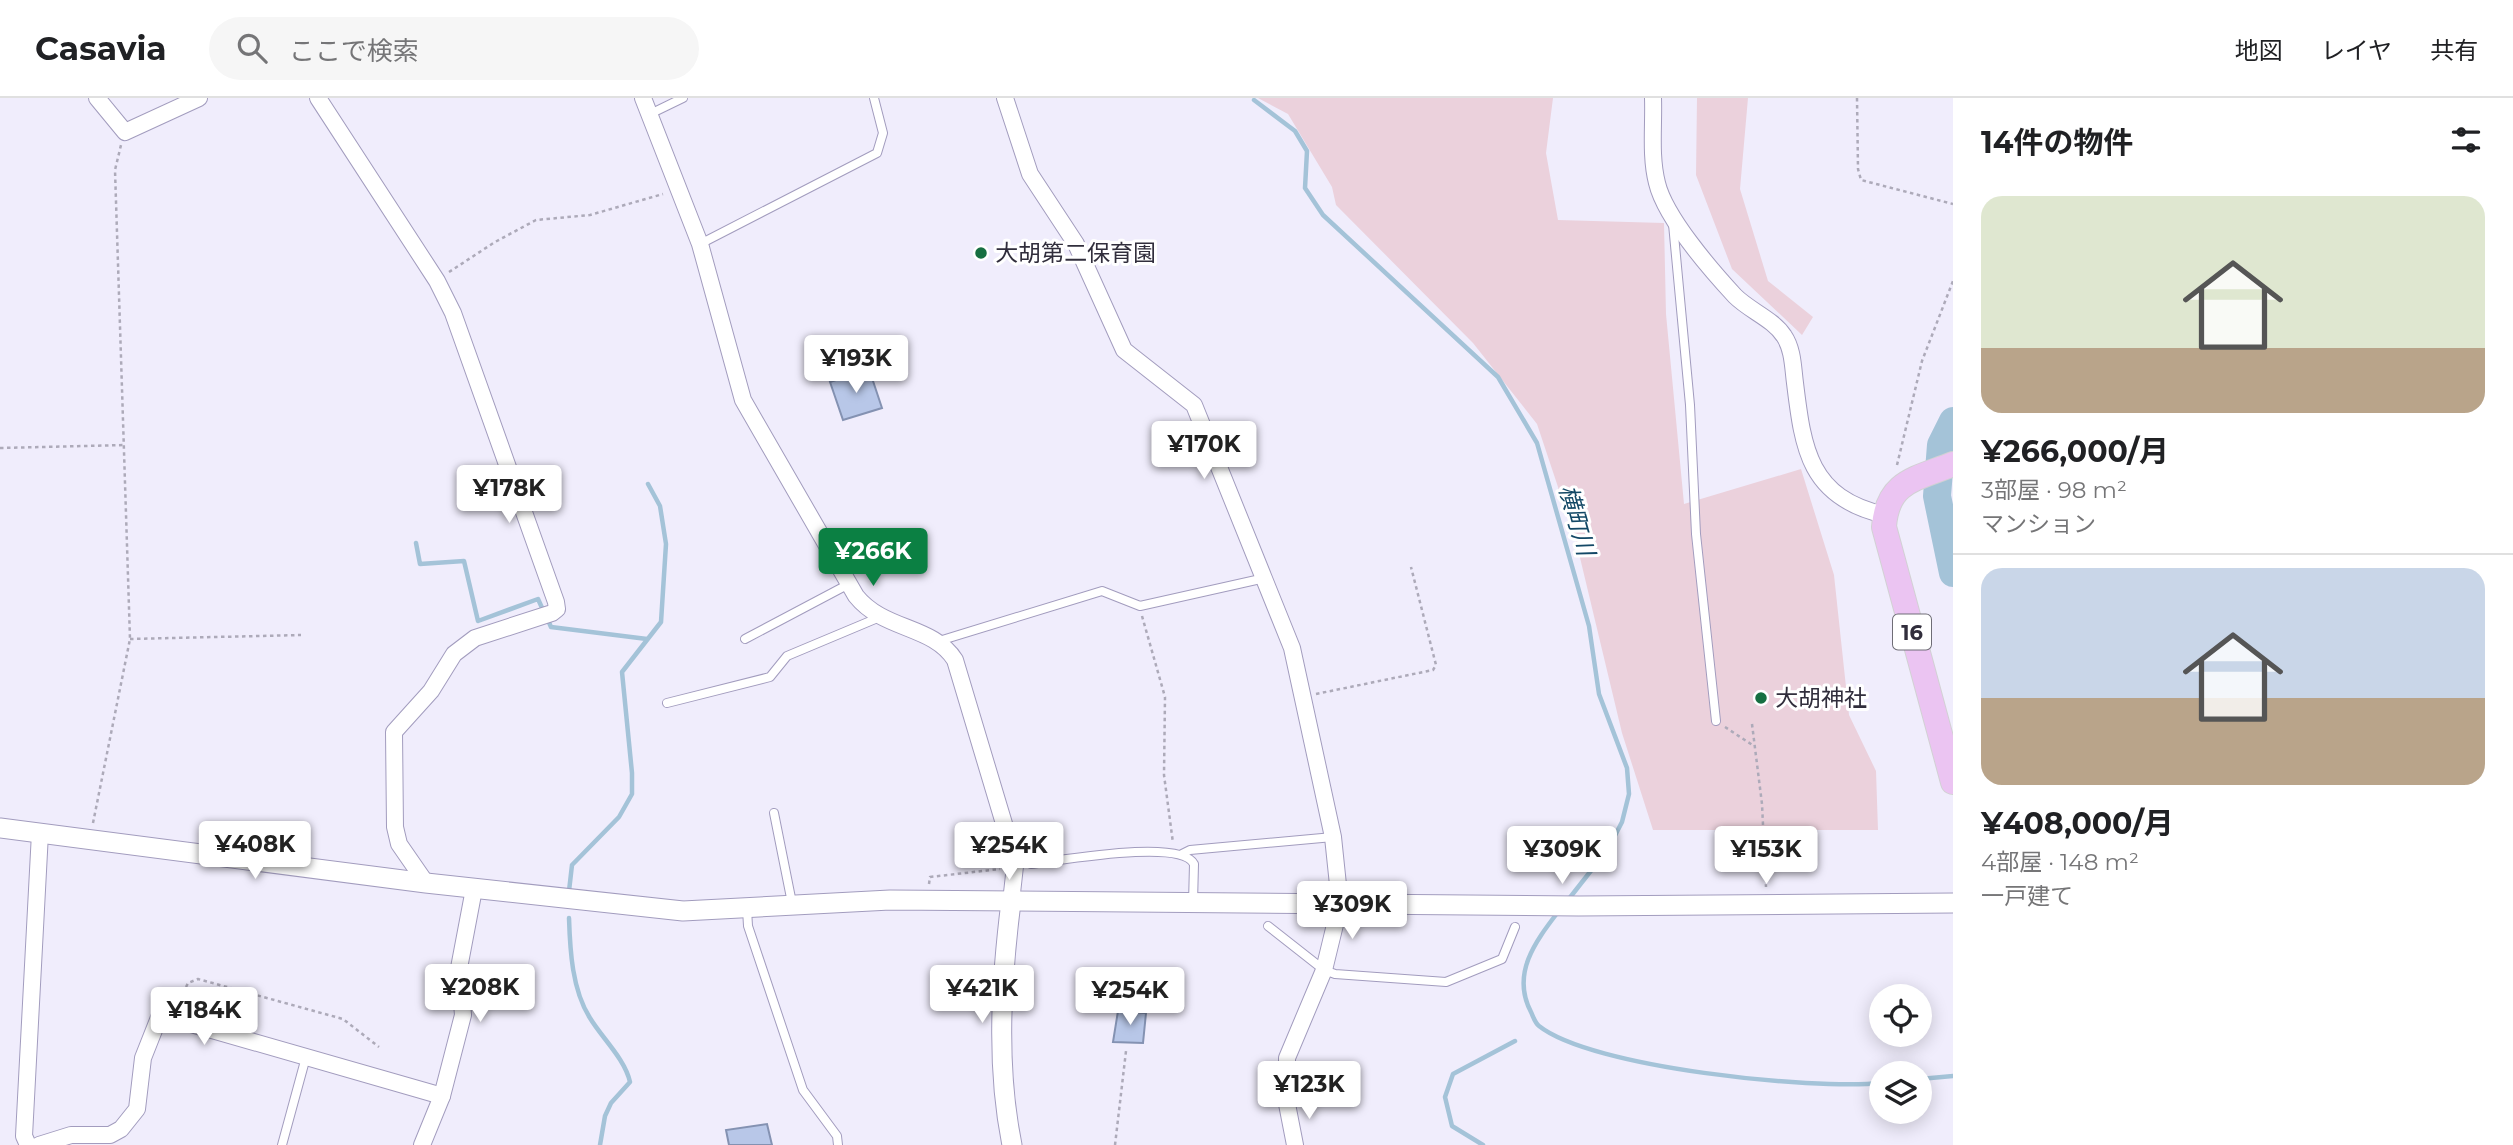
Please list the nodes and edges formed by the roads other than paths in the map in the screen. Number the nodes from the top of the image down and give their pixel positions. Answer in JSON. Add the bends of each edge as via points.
{"nodes":[{"id":1,"x":97,"y":98,"type":"edge"},
{"id":2,"x":199,"y":98,"type":"edge"},
{"id":3,"x":318,"y":98,"type":"edge"},
{"id":4,"x":643,"y":98,"type":"edge"},
{"id":5,"x":683,"y":98,"type":"edge"},
{"id":6,"x":874,"y":98,"type":"edge"},
{"id":7,"x":1005,"y":98,"type":"edge"},
{"id":8,"x":1653,"y":98,"type":"edge"},
{"id":9,"x":650,"y":114,"type":"junction"},
{"id":10,"x":1674,"y":218,"type":"junction"},
{"id":11,"x":700,"y":244,"type":"junction"},
{"id":12,"x":1953,"y":464,"type":"edge"},
{"id":13,"x":1885,"y":514,"type":"junction"},
{"id":14,"x":1265,"y":579,"type":"junction"},
{"id":15,"x":849,"y":584,"type":"junction"},
{"id":16,"x":880,"y":617,"type":"junction"},
{"id":17,"x":745,"y":639,"type":"dead end"},
{"id":18,"x":939,"y":642,"type":"junction"},
{"id":19,"x":667,"y":703,"type":"dead end"},
{"id":20,"x":1716,"y":721,"type":"road end"},
{"id":21,"x":1953,"y":782,"type":"edge"},
{"id":22,"x":774,"y":813,"type":"dead end"},
{"id":23,"x":0,"y":828,"type":"edge"},
{"id":24,"x":40,"y":833,"type":"junction"},
{"id":25,"x":1333,"y":837,"type":"junction"},
{"id":26,"x":1179,"y":853,"type":"junction"},
{"id":27,"x":1031,"y":864,"type":"dead end"},
{"id":28,"x":426,"y":883,"type":"junction"},
{"id":29,"x":474,"y":889,"type":"junction"},
{"id":30,"x":1011,"y":902,"type":"junction"},
{"id":31,"x":1193,"y":903,"type":"junction"},
{"id":32,"x":1953,"y":903,"type":"edge"},
{"id":33,"x":1340,"y":904,"type":"junction"},
{"id":34,"x":792,"y":906,"type":"junction"},
{"id":35,"x":747,"y":909,"type":"junction"},
{"id":36,"x":1268,"y":926,"type":"dead end"},
{"id":37,"x":1515,"y":927,"type":"dead end"},
{"id":38,"x":1324,"y":970,"type":"junction"},
{"id":39,"x":306,"y":1057,"type":"junction"},
{"id":40,"x":442,"y":1096,"type":"junction"},
{"id":41,"x":108,"y":1140,"type":"edge"},
{"id":42,"x":1009,"y":1144,"type":"edge"},
{"id":43,"x":28,"y":1145,"type":"edge"},
{"id":44,"x":39,"y":1145,"type":"edge"},
{"id":45,"x":282,"y":1145,"type":"edge"},
{"id":46,"x":422,"y":1145,"type":"edge"},
{"id":47,"x":838,"y":1145,"type":"edge"},
{"id":48,"x":1295,"y":1145,"type":"edge"}],
"edges":[{"from":1,"to":2,"type":"street","via":[[125,132]]},
{"from":3,"to":28,"type":"street","via":[[453,313],[557,609],[475,638],[454,654],[431,691],[394,732],[395,827],[399,844]]},
{"from":4,"to":9,"type":"street"},
{"from":5,"to":9,"type":"lane"},
{"from":6,"to":11,"type":"lane","via":[[883,133],[877,153]]},
{"from":7,"to":14,"type":"street","via":[[1030,174],[1076,244],[1124,350],[1194,405]]},
{"from":8,"to":10,"type":"street","via":[[1656,180],[1660,197]]},
{"from":9,"to":11,"type":"street"},
{"from":10,"to":13,"type":"street","via":[[1735,296],[1786,338],[1804,442],[1819,478],[1853,503]]},
{"from":10,"to":20,"type":"lane","via":[[1696,534]]},
{"from":11,"to":15,"type":"street","via":[[743,400]]},
{"from":12,"to":13,"type":"main road","number":"16","via":[[1899,487]]},
{"from":13,"to":21,"type":"main road","number":"16","via":[[1887,543]]},
{"from":14,"to":18,"type":"lane","via":[[1140,606],[1102,591]]},
{"from":14,"to":25,"type":"street","via":[[1286,629]]},
{"from":15,"to":16,"type":"street","via":[[868,612]]},
{"from":15,"to":17,"type":"lane"},
{"from":16,"to":18,"type":"street"},
{"from":16,"to":19,"type":"lane","via":[[788,656],[770,677]]},
{"from":18,"to":30,"type":"street","via":[[948,649],[961,676],[1012,848]]},
{"from":22,"to":34,"type":"lane"},
{"from":23,"to":24,"type":"street"},
{"from":24,"to":28,"type":"street"},
{"from":24,"to":43,"type":"street","via":[[24,1136]]},
{"from":25,"to":26,"type":"lane"},
{"from":25,"to":33,"type":"street"},
{"from":26,"to":27,"type":"lane","via":[[1160,850]]},
{"from":26,"to":31,"type":"lane","via":[[1194,863]]},
{"from":28,"to":29,"type":"street"},
{"from":29,"to":35,"type":"street","via":[[683,911]]},
{"from":29,"to":40,"type":"street","via":[[459,968],[463,1015]]},
{"from":30,"to":31,"type":"street"},
{"from":30,"to":34,"type":"street"},
{"from":30,"to":42,"type":"street","via":[[1002,1044]]},
{"from":31,"to":33,"type":"street"},
{"from":32,"to":33,"type":"street"},
{"from":33,"to":38,"type":"street"},
{"from":34,"to":35,"type":"street"},
{"from":35,"to":47,"type":"lane","via":[[748,926],[803,1090],[837,1136]]},
{"from":36,"to":38,"type":"lane"},
{"from":37,"to":38,"type":"lane","via":[[1502,959],[1446,982]]},
{"from":38,"to":48,"type":"street","via":[[1285,1070]]},
{"from":39,"to":40,"type":"street"},
{"from":39,"to":41,"type":"street","via":[[160,1015],[143,1058],[137,1109]]},
{"from":39,"to":45,"type":"lane"},
{"from":40,"to":46,"type":"street"},
{"from":41,"to":44,"type":"street","via":[[71,1135]]}]}
